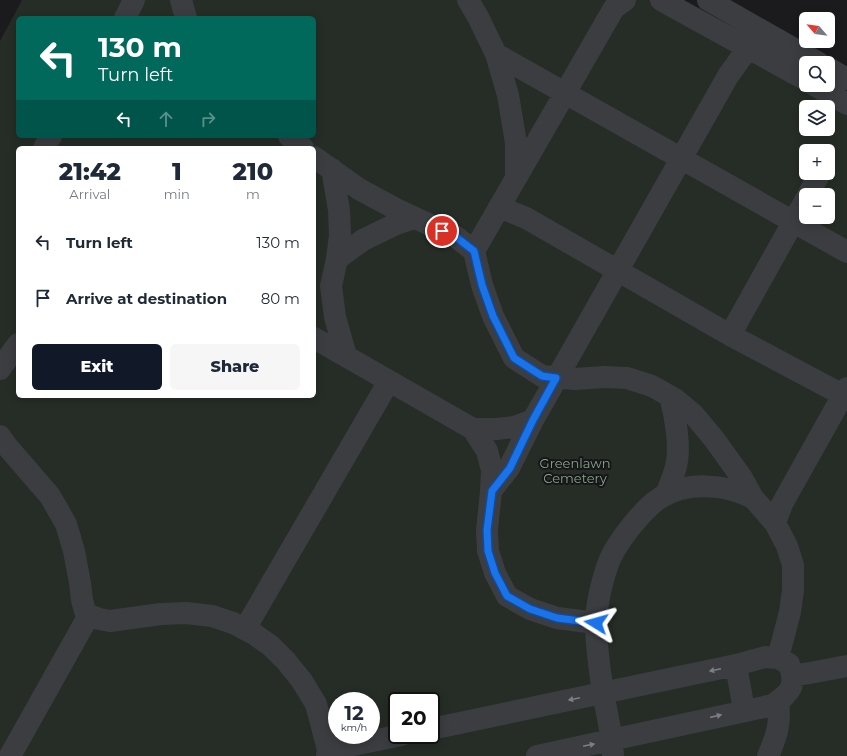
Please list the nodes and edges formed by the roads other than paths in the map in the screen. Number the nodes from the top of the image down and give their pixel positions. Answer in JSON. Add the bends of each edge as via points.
{"nodes":[{"id":1,"x":134,"y":0,"type":"edge"},
{"id":2,"x":181,"y":0,"type":"edge"},
{"id":3,"x":468,"y":0,"type":"edge"},
{"id":4,"x":624,"y":0,"type":"edge"},
{"id":5,"x":661,"y":0,"type":"edge"},
{"id":6,"x":708,"y":0,"type":"edge"},
{"id":7,"x":126,"y":16,"type":"edge"},
{"id":8,"x":185,"y":16,"type":"edge"},
{"id":9,"x":750,"y":49,"type":"junction"},
{"id":10,"x":496,"y":54,"type":"junction"},
{"id":11,"x":807,"y":56,"type":"edge"},
{"id":12,"x":835,"y":72,"type":"edge"},
{"id":13,"x":799,"y":76,"type":"edge"},
{"id":14,"x":847,"y":79,"type":"edge"},
{"id":15,"x":565,"y":92,"type":"junction"},
{"id":16,"x":826,"y":92,"type":"edge"},
{"id":17,"x":847,"y":104,"type":"edge"},
{"id":18,"x":291,"y":138,"type":"edge"},
{"id":19,"x":301,"y":146,"type":"edge"},
{"id":20,"x":316,"y":158,"type":"edge"},
{"id":21,"x":681,"y":158,"type":"junction"},
{"id":22,"x":332,"y":169,"type":"junction"},
{"id":23,"x":516,"y":178,"type":"junction"},
{"id":24,"x":499,"y":207,"type":"junction"},
{"id":25,"x":799,"y":212,"type":"edge"},
{"id":26,"x":414,"y":218,"type":"junction"},
{"id":27,"x":794,"y":222,"type":"junction"},
{"id":28,"x":474,"y":251,"type":"junction"},
{"id":29,"x":847,"y":252,"type":"edge"},
{"id":30,"x":337,"y":259,"type":"junction"},
{"id":31,"x":618,"y":270,"type":"junction"},
{"id":32,"x":730,"y":335,"type":"junction"},
{"id":33,"x":316,"y":339,"type":"edge"},
{"id":34,"x":16,"y":347,"type":"edge"},
{"id":35,"x":346,"y":356,"type":"junction"},
{"id":36,"x":0,"y":369,"type":"edge"},
{"id":37,"x":556,"y":378,"type":"junction"},
{"id":38,"x":389,"y":381,"type":"junction"},
{"id":39,"x":846,"y":394,"type":"edge"},
{"id":40,"x":670,"y":396,"type":"junction"},
{"id":41,"x":533,"y":420,"type":"junction"},
{"id":42,"x":473,"y":429,"type":"junction"},
{"id":43,"x":2,"y":442,"type":"edge"},
{"id":44,"x":492,"y":491,"type":"junction"},
{"id":45,"x":666,"y":496,"type":"junction"},
{"id":46,"x":753,"y":498,"type":"junction"},
{"id":47,"x":775,"y":523,"type":"junction"},
{"id":48,"x":89,"y":615,"type":"junction"},
{"id":49,"x":596,"y":623,"type":"junction"},
{"id":50,"x":245,"y":629,"type":"junction"},
{"id":51,"x":778,"y":658,"type":"junction"},
{"id":52,"x":736,"y":665,"type":"junction"},
{"id":53,"x":847,"y":666,"type":"edge"},
{"id":54,"x":793,"y":676,"type":"junction"},
{"id":55,"x":603,"y":693,"type":"junction"},
{"id":56,"x":778,"y":701,"type":"junction"},
{"id":57,"x":744,"y":710,"type":"junction"},
{"id":58,"x":440,"y":727,"type":"edge"},
{"id":59,"x":388,"y":738,"type":"edge"},
{"id":60,"x":613,"y":748,"type":"edge"},
{"id":61,"x":328,"y":753,"type":"edge"},
{"id":62,"x":10,"y":756,"type":"edge"},
{"id":63,"x":537,"y":756,"type":"edge"},
{"id":64,"x":768,"y":756,"type":"edge"}],
"edges":[{"from":1,"to":7,"type":"street"},
{"from":2,"to":8,"type":"street"},
{"from":3,"to":10,"type":"street"},
{"from":4,"to":15,"type":"street","via":[[614,8]]},
{"from":5,"to":9,"type":"street"},
{"from":6,"to":11,"type":"street"},
{"from":9,"to":13,"type":"street"},
{"from":9,"to":21,"type":"street","via":[[728,76]]},
{"from":10,"to":15,"type":"street"},
{"from":10,"to":23,"type":"street","via":[[508,95],[516,143]]},
{"from":12,"to":14,"type":"street"},
{"from":15,"to":21,"type":"street"},
{"from":15,"to":23,"type":"street"},
{"from":16,"to":17,"type":"street"},
{"from":18,"to":19,"type":"street"},
{"from":20,"to":22,"type":"street"},
{"from":21,"to":27,"type":"street"},
{"from":21,"to":31,"type":"street"},
{"from":22,"to":26,"type":"street","via":[[359,189]]},
{"from":22,"to":30,"type":"street","via":[[339,210],[340,235]]},
{"from":23,"to":24,"type":"street"},
{"from":24,"to":28,"type":"street"},
{"from":24,"to":31,"type":"street","via":[[526,218]]},
{"from":25,"to":27,"type":"street"},
{"from":26,"to":28,"type":"street","via":[[456,237]]},
{"from":26,"to":30,"type":"street","via":[[363,240]]},
{"from":27,"to":29,"type":"street"},
{"from":27,"to":32,"type":"street"},
{"from":28,"to":37,"type":"street","via":[[493,316],[514,358],[542,376]]},
{"from":30,"to":35,"type":"street","via":[[331,286],[335,317]]},
{"from":31,"to":32,"type":"street"},
{"from":31,"to":37,"type":"street"},
{"from":32,"to":39,"type":"street"},
{"from":33,"to":35,"type":"street"},
{"from":34,"to":36,"type":"street"},
{"from":35,"to":38,"type":"street"},
{"from":37,"to":40,"type":"street","via":[[627,378],[652,386]]},
{"from":37,"to":41,"type":"street"},
{"from":38,"to":42,"type":"street"},
{"from":38,"to":50,"type":"street"},
{"from":39,"to":47,"type":"street","via":[[782,504]]},
{"from":40,"to":45,"type":"street","via":[[677,437],[676,465]]},
{"from":40,"to":46,"type":"street","via":[[694,415],[714,439]]},
{"from":41,"to":42,"type":"street","via":[[496,430]]},
{"from":41,"to":44,"type":"street","via":[[510,468]]},
{"from":42,"to":44,"type":"street","via":[[487,451],[492,470]]},
{"from":43,"to":48,"type":"street","via":[[50,496],[66,524],[74,551],[82,600]]},
{"from":44,"to":49,"type":"street","via":[[487,530],[488,551],[495,573],[507,596],[530,609],[557,618]]},
{"from":45,"to":46,"type":"street","via":[[701,486],[724,488]]},
{"from":45,"to":49,"type":"street","via":[[645,510],[610,559],[597,603]]},
{"from":46,"to":47,"type":"street"},
{"from":47,"to":51,"type":"street","via":[[794,565],[790,612]]},
{"from":48,"to":50,"type":"street","via":[[110,621],[186,613],[212,616]]},
{"from":48,"to":62,"type":"street"},
{"from":49,"to":55,"type":"street"},
{"from":50,"to":61,"type":"street","via":[[271,646],[302,681],[316,704]]},
{"from":51,"to":52,"type":"street","via":[[765,658]]},
{"from":51,"to":54,"type":"street","via":[[789,664]]},
{"from":52,"to":55,"type":"street","one_way":true},
{"from":52,"to":57,"type":"street"},
{"from":53,"to":54,"type":"street"},
{"from":54,"to":56,"type":"street","via":[[792,686],[785,697]]},
{"from":55,"to":58,"type":"street","one_way":true},
{"from":55,"to":60,"type":"street"},
{"from":56,"to":57,"type":"street","via":[[772,705]]},
{"from":56,"to":64,"type":"street","via":[[780,718]]},
{"from":60,"to":57,"type":"street","one_way":true},
{"from":59,"to":61,"type":"street"},
{"from":63,"to":60,"type":"street","one_way":true}]}
